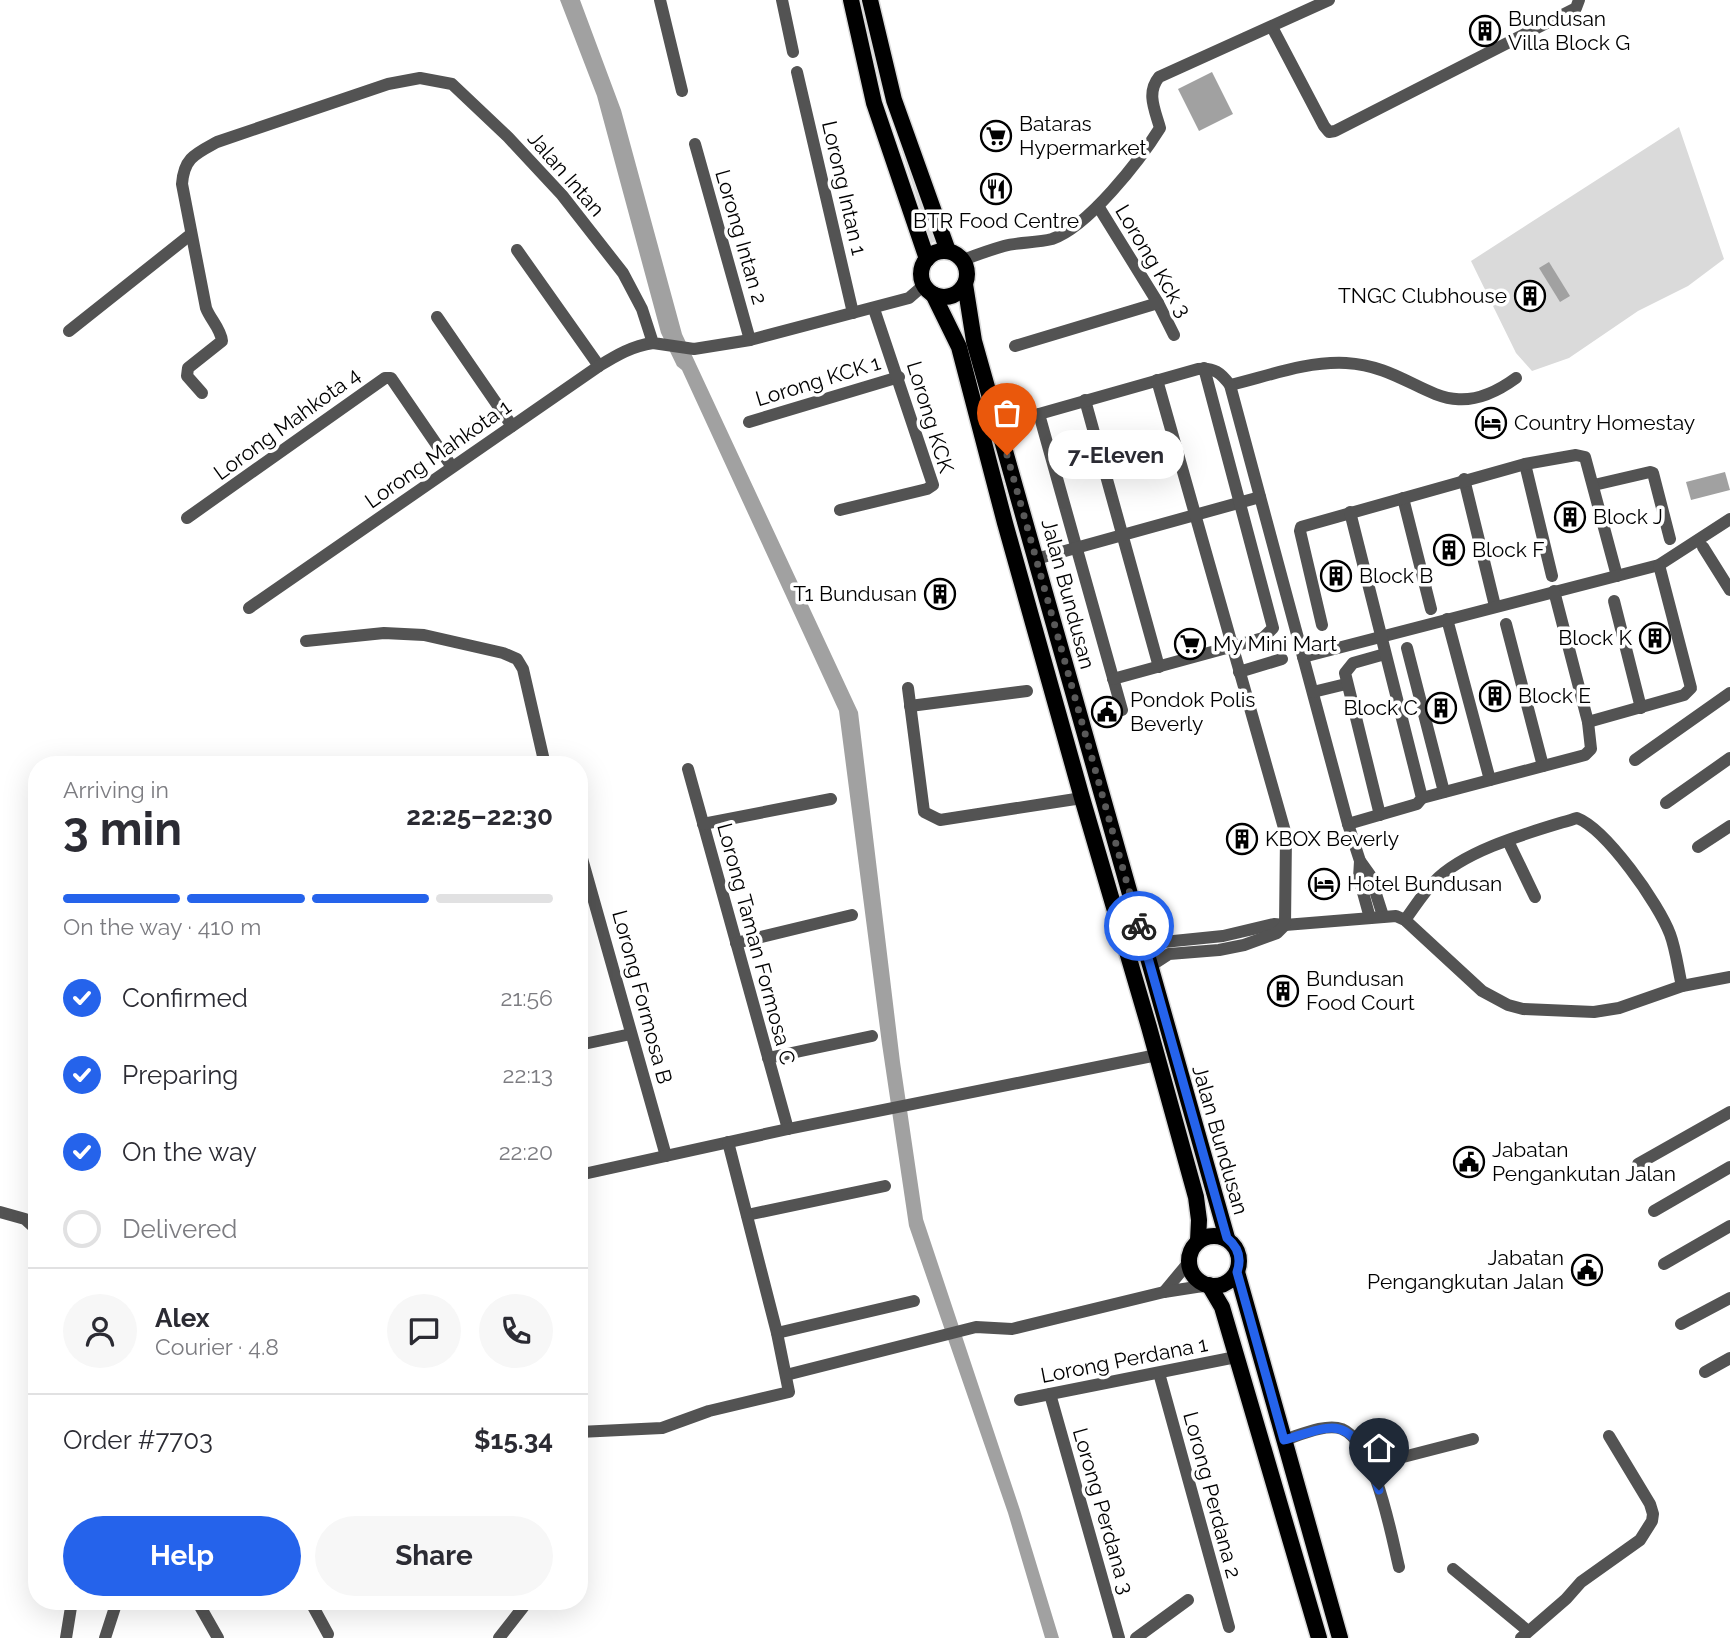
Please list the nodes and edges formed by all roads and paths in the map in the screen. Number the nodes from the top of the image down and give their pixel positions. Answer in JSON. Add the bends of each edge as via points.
{"nodes":[{"id":1,"x":660,"y":0,"type":"edge"},
{"id":2,"x":782,"y":0,"type":"edge"},
{"id":3,"x":851,"y":0,"type":"edge"},
{"id":4,"x":870,"y":0,"type":"edge"},
{"id":5,"x":1329,"y":0,"type":"edge"},
{"id":6,"x":1579,"y":0,"type":"edge"},
{"id":7,"x":1272,"y":27,"type":"junction"},
{"id":8,"x":793,"y":52,"type":"dead end"},
{"id":9,"x":797,"y":72,"type":"dead end"},
{"id":10,"x":682,"y":91,"type":"dead end"},
{"id":11,"x":695,"y":144,"type":"dead end"},
{"id":12,"x":1098,"y":206,"type":"junction"},
{"id":13,"x":190,"y":234,"type":"junction"},
{"id":14,"x":517,"y":250,"type":"dead end"},
{"id":15,"x":956,"y":255,"type":"junction"},
{"id":16,"x":927,"y":259,"type":"junction"},
{"id":17,"x":965,"y":284,"type":"junction"},
{"id":18,"x":928,"y":289,"type":"junction"},
{"id":19,"x":1158,"y":303,"type":"junction"},
{"id":20,"x":874,"y":309,"type":"junction"},
{"id":21,"x":853,"y":313,"type":"junction"},
{"id":22,"x":437,"y":317,"type":"dead end"},
{"id":23,"x":69,"y":331,"type":"dead end"},
{"id":24,"x":1174,"y":335,"type":"dead end"},
{"id":25,"x":750,"y":340,"type":"junction"},
{"id":26,"x":658,"y":344,"type":"junction"},
{"id":27,"x":1016,"y":346,"type":"dead end"},
{"id":28,"x":599,"y":366,"type":"junction"},
{"id":29,"x":1204,"y":368,"type":"junction"},
{"id":30,"x":899,"y":377,"type":"junction"},
{"id":31,"x":1516,"y":378,"type":"dead end"},
{"id":32,"x":1157,"y":380,"type":"junction"},
{"id":33,"x":1230,"y":385,"type":"junction"},
{"id":34,"x":202,"y":393,"type":"dead end"},
{"id":35,"x":1085,"y":400,"type":"junction"},
{"id":36,"x":1039,"y":414,"type":"junction"},
{"id":37,"x":749,"y":422,"type":"dead end"},
{"id":38,"x":512,"y":426,"type":"junction"},
{"id":39,"x":1000,"y":429,"type":"junction"},
{"id":40,"x":1525,"y":464,"type":"junction"},
{"id":41,"x":452,"y":467,"type":"junction"},
{"id":42,"x":1464,"y":479,"type":"junction"},
{"id":43,"x":1594,"y":485,"type":"junction"},
{"id":44,"x":1260,"y":497,"type":"junction"},
{"id":45,"x":1404,"y":498,"type":"junction"},
{"id":46,"x":1241,"y":503,"type":"junction"},
{"id":47,"x":840,"y":510,"type":"dead end"},
{"id":48,"x":1350,"y":512,"type":"junction"},
{"id":49,"x":1195,"y":516,"type":"junction"},
{"id":50,"x":187,"y":519,"type":"dead end"},
{"id":51,"x":1730,"y":519,"type":"edge"},
{"id":52,"x":1122,"y":536,"type":"junction"},
{"id":53,"x":1670,"y":539,"type":"dead end"},
{"id":54,"x":1703,"y":547,"type":"dead end"},
{"id":55,"x":1075,"y":549,"type":"junction"},
{"id":56,"x":1037,"y":559,"type":"junction"},
{"id":57,"x":1659,"y":565,"type":"junction"},
{"id":58,"x":1552,"y":576,"type":"dead end"},
{"id":59,"x":1617,"y":576,"type":"junction"},
{"id":60,"x":1730,"y":590,"type":"edge"},
{"id":61,"x":1554,"y":591,"type":"junction"},
{"id":62,"x":1614,"y":601,"type":"dead end"},
{"id":63,"x":1494,"y":606,"type":"junction"},
{"id":64,"x":249,"y":608,"type":"dead end"},
{"id":65,"x":1432,"y":609,"type":"dead end"},
{"id":66,"x":1447,"y":620,"type":"junction"},
{"id":67,"x":1506,"y":624,"type":"dead end"},
{"id":68,"x":1322,"y":625,"type":"dead end"},
{"id":69,"x":1381,"y":637,"type":"junction"},
{"id":70,"x":306,"y":641,"type":"dead end"},
{"id":71,"x":1232,"y":647,"type":"junction"},
{"id":72,"x":1407,"y":648,"type":"dead end"},
{"id":73,"x":1385,"y":654,"type":"junction"},
{"id":74,"x":1303,"y":657,"type":"junction"},
{"id":75,"x":1282,"y":659,"type":"dead end"},
{"id":76,"x":1158,"y":667,"type":"junction"},
{"id":77,"x":1239,"y":672,"type":"junction"},
{"id":78,"x":1113,"y":679,"type":"junction"},
{"id":79,"x":1346,"y":684,"type":"junction"},
{"id":80,"x":908,"y":688,"type":"dead end"},
{"id":81,"x":1027,"y":691,"type":"dead end"},
{"id":82,"x":1313,"y":692,"type":"junction"},
{"id":83,"x":1730,"y":693,"type":"edge"},
{"id":84,"x":910,"y":706,"type":"junction"},
{"id":85,"x":1641,"y":708,"type":"junction"},
{"id":86,"x":1122,"y":710,"type":"dead end"},
{"id":87,"x":1588,"y":722,"type":"junction"},
{"id":88,"x":543,"y":756,"type":"edge"},
{"id":89,"x":1730,"y":758,"type":"edge"},
{"id":90,"x":1635,"y":760,"type":"dead end"},
{"id":91,"x":1543,"y":766,"type":"junction"},
{"id":92,"x":688,"y":769,"type":"dead end"},
{"id":93,"x":1490,"y":780,"type":"junction"},
{"id":94,"x":1444,"y":792,"type":"junction"},
{"id":95,"x":1082,"y":798,"type":"junction"},
{"id":96,"x":1422,"y":798,"type":"junction"},
{"id":97,"x":831,"y":799,"type":"dead end"},
{"id":98,"x":1666,"y":803,"type":"dead end"},
{"id":99,"x":1380,"y":815,"type":"junction"},
{"id":100,"x":703,"y":824,"type":"junction"},
{"id":101,"x":1348,"y":824,"type":"junction"},
{"id":102,"x":1730,"y":826,"type":"edge"},
{"id":103,"x":1508,"y":841,"type":"junction"},
{"id":104,"x":1699,"y":847,"type":"dead end"},
{"id":105,"x":588,"y":880,"type":"edge"},
{"id":106,"x":1535,"y":897,"type":"dead end"},
{"id":107,"x":852,"y":915,"type":"dead end"},
{"id":108,"x":1376,"y":917,"type":"junction"},
{"id":109,"x":1405,"y":920,"type":"junction"},
{"id":110,"x":1285,"y":925,"type":"junction"},
{"id":111,"x":736,"y":943,"type":"junction"},
{"id":112,"x":1144,"y":944,"type":"junction"},
{"id":113,"x":1149,"y":967,"type":"junction"},
{"id":114,"x":1730,"y":977,"type":"edge"},
{"id":115,"x":1682,"y":986,"type":"junction"},
{"id":116,"x":1149,"y":1027,"type":"junction"},
{"id":117,"x":631,"y":1034,"type":"junction"},
{"id":118,"x":872,"y":1037,"type":"dead end"},
{"id":119,"x":588,"y":1043,"type":"edge"},
{"id":120,"x":1157,"y":1055,"type":"junction"},
{"id":121,"x":768,"y":1058,"type":"junction"},
{"id":122,"x":1730,"y":1112,"type":"edge"},
{"id":123,"x":788,"y":1129,"type":"junction"},
{"id":124,"x":728,"y":1142,"type":"junction"},
{"id":125,"x":666,"y":1156,"type":"junction"},
{"id":126,"x":1639,"y":1164,"type":"dead end"},
{"id":127,"x":1730,"y":1167,"type":"edge"},
{"id":128,"x":588,"y":1173,"type":"edge"},
{"id":129,"x":885,"y":1186,"type":"dead end"},
{"id":130,"x":1654,"y":1210,"type":"dead end"},
{"id":131,"x":0,"y":1212,"type":"edge"},
{"id":132,"x":747,"y":1215,"type":"junction"},
{"id":133,"x":28,"y":1221,"type":"edge"},
{"id":134,"x":1730,"y":1226,"type":"edge"},
{"id":135,"x":1227,"y":1238,"type":"junction"},
{"id":136,"x":1198,"y":1241,"type":"junction"},
{"id":137,"x":1189,"y":1262,"type":"junction"},
{"id":138,"x":1664,"y":1264,"type":"dead end"},
{"id":139,"x":1237,"y":1272,"type":"junction"},
{"id":140,"x":1209,"y":1285,"type":"junction"},
{"id":141,"x":1164,"y":1292,"type":"junction"},
{"id":142,"x":1730,"y":1298,"type":"edge"},
{"id":143,"x":915,"y":1301,"type":"dead end"},
{"id":144,"x":1681,"y":1324,"type":"dead end"},
{"id":145,"x":778,"y":1333,"type":"junction"},
{"id":146,"x":1236,"y":1357,"type":"junction"},
{"id":147,"x":1730,"y":1358,"type":"edge"},
{"id":148,"x":1705,"y":1372,"type":"dead end"},
{"id":149,"x":1158,"y":1373,"type":"junction"},
{"id":150,"x":786,"y":1375,"type":"junction"},
{"id":151,"x":1050,"y":1394,"type":"junction"},
{"id":152,"x":1020,"y":1400,"type":"dead end"},
{"id":153,"x":588,"y":1432,"type":"edge"},
{"id":154,"x":1609,"y":1436,"type":"dead end"},
{"id":155,"x":1473,"y":1439,"type":"dead end"},
{"id":156,"x":1284,"y":1440,"type":"junction"},
{"id":157,"x":1372,"y":1465,"type":"junction"},
{"id":158,"x":1399,"y":1567,"type":"dead end"},
{"id":159,"x":1453,"y":1569,"type":"dead end"},
{"id":160,"x":1188,"y":1600,"type":"dead end"},
{"id":161,"x":71,"y":1610,"type":"edge"},
{"id":162,"x":114,"y":1610,"type":"edge"},
{"id":163,"x":202,"y":1610,"type":"edge"},
{"id":164,"x":315,"y":1610,"type":"edge"},
{"id":165,"x":521,"y":1610,"type":"edge"},
{"id":166,"x":1229,"y":1627,"type":"dead end"},
{"id":167,"x":328,"y":1633,"type":"dead end"},
{"id":168,"x":1525,"y":1635,"type":"edge"},
{"id":169,"x":66,"y":1638,"type":"edge"},
{"id":170,"x":105,"y":1638,"type":"edge"},
{"id":171,"x":218,"y":1638,"type":"edge"},
{"id":172,"x":499,"y":1638,"type":"edge"},
{"id":173,"x":1119,"y":1638,"type":"edge"},
{"id":174,"x":1136,"y":1638,"type":"edge"},
{"id":175,"x":1319,"y":1638,"type":"edge"},
{"id":176,"x":1340,"y":1638,"type":"edge"}],
"edges":[{"from":1,"to":10,"type":"street"},
{"from":2,"to":8,"type":"street"},
{"from":3,"to":16,"type":"main road","via":[[874,103]]},
{"from":4,"to":15,"type":"main road","via":[[894,100]]},
{"from":5,"to":7,"type":"street"},
{"from":6,"to":7,"type":"street","via":[[1576,8],[1329,132]]},
{"from":7,"to":12,"type":"street","via":[[1159,76],[1151,93],[1160,128]]},
{"from":9,"to":21,"type":"street","name":"Lorong Intan 1"},
{"from":11,"to":25,"type":"street","name":"Lorong Intan 2"},
{"from":12,"to":15,"type":"street","via":[[1052,239]]},
{"from":12,"to":19,"type":"street","name":"Lorong Kck 3"},
{"from":13,"to":23,"type":"street"},
{"from":13,"to":26,"type":"street","name":"Jalan Intan","via":[[182,184],[183,168],[194,154],[388,84],[420,78],[452,84],[508,137],[585,224],[623,273]]},
{"from":13,"to":34,"type":"street","via":[[206,308],[222,341],[188,368],[187,376]]},
{"from":14,"to":28,"type":"street"},
{"from":15,"to":16,"type":"main road","via":[[941,251]]},
{"from":15,"to":17,"type":"main road","via":[[967,271]]},
{"from":16,"to":18,"type":"main road","via":[[921,271]]},
{"from":17,"to":18,"type":"main road","via":[[948,297]]},
{"from":17,"to":39,"type":"main road","name":"Jalan Bundusan","via":[[974,341]]},
{"from":18,"to":20,"type":"street"},
{"from":18,"to":95,"type":"main road","name":"Jalan Bundusan","via":[[959,347]]},
{"from":19,"to":24,"type":"street","name":"Lorong Kck 3"},
{"from":19,"to":27,"type":"street"},
{"from":20,"to":21,"type":"street"},
{"from":20,"to":30,"type":"street","name":"Lorong KCK"},
{"from":21,"to":25,"type":"street"},
{"from":22,"to":38,"type":"street"},
{"from":25,"to":26,"type":"street","via":[[694,349]]},
{"from":26,"to":28,"type":"street","name":"Lorong Mahkota 1","via":[[636,345]]},
{"from":28,"to":38,"type":"street","name":"Lorong Mahkota 1"},
{"from":29,"to":32,"type":"street"},
{"from":29,"to":33,"type":"street","via":[[1222,374]]},
{"from":29,"to":46,"type":"street"},
{"from":30,"to":37,"type":"street","name":"Lorong KCK 1"},
{"from":30,"to":47,"type":"street","name":"Lorong KCK","via":[[933,485]]},
{"from":31,"to":33,"type":"street","via":[[1492,394],[1464,401],[1445,399],[1390,372],[1346,363],[1309,365]]},
{"from":32,"to":35,"type":"street"},
{"from":32,"to":49,"type":"street"},
{"from":33,"to":44,"type":"street"},
{"from":35,"to":36,"type":"street"},
{"from":35,"to":52,"type":"street"},
{"from":36,"to":39,"type":"street"},
{"from":36,"to":55,"type":"street"},
{"from":38,"to":41,"type":"street","name":"Lorong Mahkota 1"},
{"from":39,"to":56,"type":"main road","name":"Jalan Bundusan"},
{"from":40,"to":42,"type":"street"},
{"from":40,"to":43,"type":"street","via":[[1586,457]]},
{"from":40,"to":58,"type":"street"},
{"from":41,"to":50,"type":"street","name":"Lorong Mahkota 4","via":[[391,378],[385,378]]},
{"from":41,"to":64,"type":"street","name":"Lorong Mahkota 1"},
{"from":42,"to":45,"type":"street"},
{"from":42,"to":63,"type":"street"},
{"from":43,"to":53,"type":"street","via":[[1653,473]]},
{"from":43,"to":59,"type":"street"},
{"from":44,"to":46,"type":"street"},
{"from":44,"to":74,"type":"street"},
{"from":45,"to":48,"type":"street"},
{"from":45,"to":65,"type":"street"},
{"from":46,"to":49,"type":"street"},
{"from":46,"to":71,"type":"street","via":[[1273,628],[1264,638]]},
{"from":48,"to":68,"type":"street","via":[[1305,525],[1300,531]]},
{"from":48,"to":69,"type":"street"},
{"from":49,"to":52,"type":"street"},
{"from":49,"to":71,"type":"street"},
{"from":51,"to":57,"type":"street"},
{"from":52,"to":55,"type":"street"},
{"from":52,"to":76,"type":"street"},
{"from":54,"to":60,"type":"street"},
{"from":55,"to":56,"type":"street"},
{"from":55,"to":78,"type":"street"},
{"from":56,"to":112,"type":"main road","name":"Jalan Bundusan"},
{"from":57,"to":59,"type":"street"},
{"from":57,"to":85,"type":"street","via":[[1691,688],[1684,695]]},
{"from":59,"to":61,"type":"street"},
{"from":61,"to":63,"type":"street"},
{"from":61,"to":87,"type":"street"},
{"from":62,"to":85,"type":"street"},
{"from":63,"to":66,"type":"street"},
{"from":66,"to":69,"type":"street"},
{"from":66,"to":93,"type":"street"},
{"from":67,"to":91,"type":"street"},
{"from":69,"to":73,"type":"street"},
{"from":69,"to":74,"type":"street"},
{"from":70,"to":88,"type":"street","via":[[424,635],[517,659]]},
{"from":71,"to":76,"type":"street"},
{"from":71,"to":77,"type":"street"},
{"from":72,"to":94,"type":"street"},
{"from":73,"to":79,"type":"street","via":[[1353,663],[1345,673]]},
{"from":73,"to":96,"type":"street"},
{"from":74,"to":82,"type":"street"},
{"from":75,"to":77,"type":"street"},
{"from":76,"to":78,"type":"street"},
{"from":77,"to":110,"type":"street","via":[[1286,835]]},
{"from":78,"to":86,"type":"street"},
{"from":79,"to":82,"type":"street"},
{"from":79,"to":99,"type":"street"},
{"from":80,"to":84,"type":"street"},
{"from":81,"to":84,"type":"street"},
{"from":82,"to":101,"type":"street"},
{"from":83,"to":90,"type":"street"},
{"from":84,"to":95,"type":"street","via":[[924,812],[940,820]]},
{"from":85,"to":87,"type":"street"},
{"from":87,"to":91,"type":"street","via":[[1589,752]]},
{"from":89,"to":98,"type":"street"},
{"from":91,"to":93,"type":"street"},
{"from":92,"to":100,"type":"street","name":"Lorong Taman Formosa C"},
{"from":93,"to":94,"type":"street"},
{"from":94,"to":96,"type":"street"},
{"from":95,"to":116,"type":"main road","name":"Jalan Bundusan"},
{"from":96,"to":99,"type":"street"},
{"from":97,"to":100,"type":"street"},
{"from":99,"to":101,"type":"street"},
{"from":100,"to":111,"type":"street","name":"Lorong Taman Formosa C"},
{"from":101,"to":108,"type":"street","via":[[1360,861],[1370,875]]},
{"from":102,"to":104,"type":"street"},
{"from":103,"to":106,"type":"street"},
{"from":103,"to":109,"type":"street","via":[[1468,857],[1436,880]]},
{"from":103,"to":115,"type":"street","via":[[1577,818],[1596,830],[1656,905],[1671,937]]},
{"from":105,"to":117,"type":"street","name":"Lorong Formosa B"},
{"from":107,"to":111,"type":"street"},
{"from":108,"to":109,"type":"street"},
{"from":108,"to":110,"type":"street"},
{"from":109,"to":115,"type":"street","via":[[1482,991],[1523,1009],[1594,1012],[1637,1004]]},
{"from":110,"to":112,"type":"street"},
{"from":110,"to":113,"type":"street","via":[[1277,933],[1244,944],[1169,954]]},
{"from":111,"to":121,"type":"street","name":"Lorong Taman Formosa C"},
{"from":112,"to":113,"type":"main road","name":"Jalan Bundusan"},
{"from":112,"to":116,"type":"main road","via":[[1139,959]]},
{"from":113,"to":135,"type":"main road","name":"Jalan Bundusan"},
{"from":114,"to":115,"type":"street"},
{"from":116,"to":120,"type":"main road","name":"Jalan Bundusan"},
{"from":117,"to":119,"type":"street"},
{"from":117,"to":125,"type":"street","name":"Lorong Formosa B"},
{"from":118,"to":121,"type":"street"},
{"from":120,"to":123,"type":"street"},
{"from":120,"to":136,"type":"main road","name":"Jalan Bundusan","via":[[1196,1197]]},
{"from":121,"to":123,"type":"street","name":"Lorong Taman Formosa C"},
{"from":122,"to":126,"type":"street"},
{"from":123,"to":124,"type":"street"},
{"from":124,"to":125,"type":"street"},
{"from":124,"to":132,"type":"street"},
{"from":125,"to":128,"type":"street"},
{"from":127,"to":130,"type":"street"},
{"from":129,"to":132,"type":"street"},
{"from":131,"to":133,"type":"street"},
{"from":132,"to":145,"type":"street"},
{"from":134,"to":138,"type":"street"},
{"from":135,"to":136,"type":"main road","name":"Jalan Bundusan","via":[[1212,1235]]},
{"from":135,"to":139,"type":"main road","name":"Jalan Bundusan","via":[[1240,1258]]},
{"from":136,"to":137,"type":"main road","name":"Jalan Bundusan"},
{"from":137,"to":140,"type":"main road","via":[[1195,1277]]},
{"from":137,"to":141,"type":"street"},
{"from":139,"to":140,"type":"main road","via":[[1222,1285]]},
{"from":139,"to":156,"type":"main road","name":"Jalan Bundusan"},
{"from":140,"to":141,"type":"street"},
{"from":140,"to":146,"type":"main road","via":[[1222,1307]]},
{"from":141,"to":150,"type":"street","via":[[1012,1329],[976,1327]]},
{"from":142,"to":144,"type":"street"},
{"from":143,"to":145,"type":"street"},
{"from":145,"to":150,"type":"street"},
{"from":146,"to":149,"type":"street","name":"Lorong Perdana 1"},
{"from":146,"to":175,"type":"main road"},
{"from":147,"to":148,"type":"street"},
{"from":149,"to":151,"type":"street","name":"Lorong Perdana 1"},
{"from":149,"to":166,"type":"street","name":"Lorong Perdana 2"},
{"from":150,"to":153,"type":"street","via":[[789,1392],[709,1411],[662,1428]]},
{"from":151,"to":152,"type":"street","name":"Lorong Perdana 1"},
{"from":151,"to":173,"type":"street","name":"Lorong Perdana 3"},
{"from":154,"to":168,"type":"street","via":[[1650,1504],[1652,1521],[1640,1540],[1581,1582]]},
{"from":155,"to":157,"type":"street"},
{"from":156,"to":157,"type":"street","via":[[1330,1427],[1341,1429],[1350,1434]]},
{"from":156,"to":176,"type":"main road","name":"Jalan Bundusan"},
{"from":157,"to":158,"type":"street"},
{"from":159,"to":168,"type":"street"},
{"from":160,"to":174,"type":"street"},
{"from":161,"to":169,"type":"street"},
{"from":162,"to":170,"type":"street"},
{"from":163,"to":171,"type":"street"},
{"from":164,"to":167,"type":"street"},
{"from":165,"to":172,"type":"street"}]}
